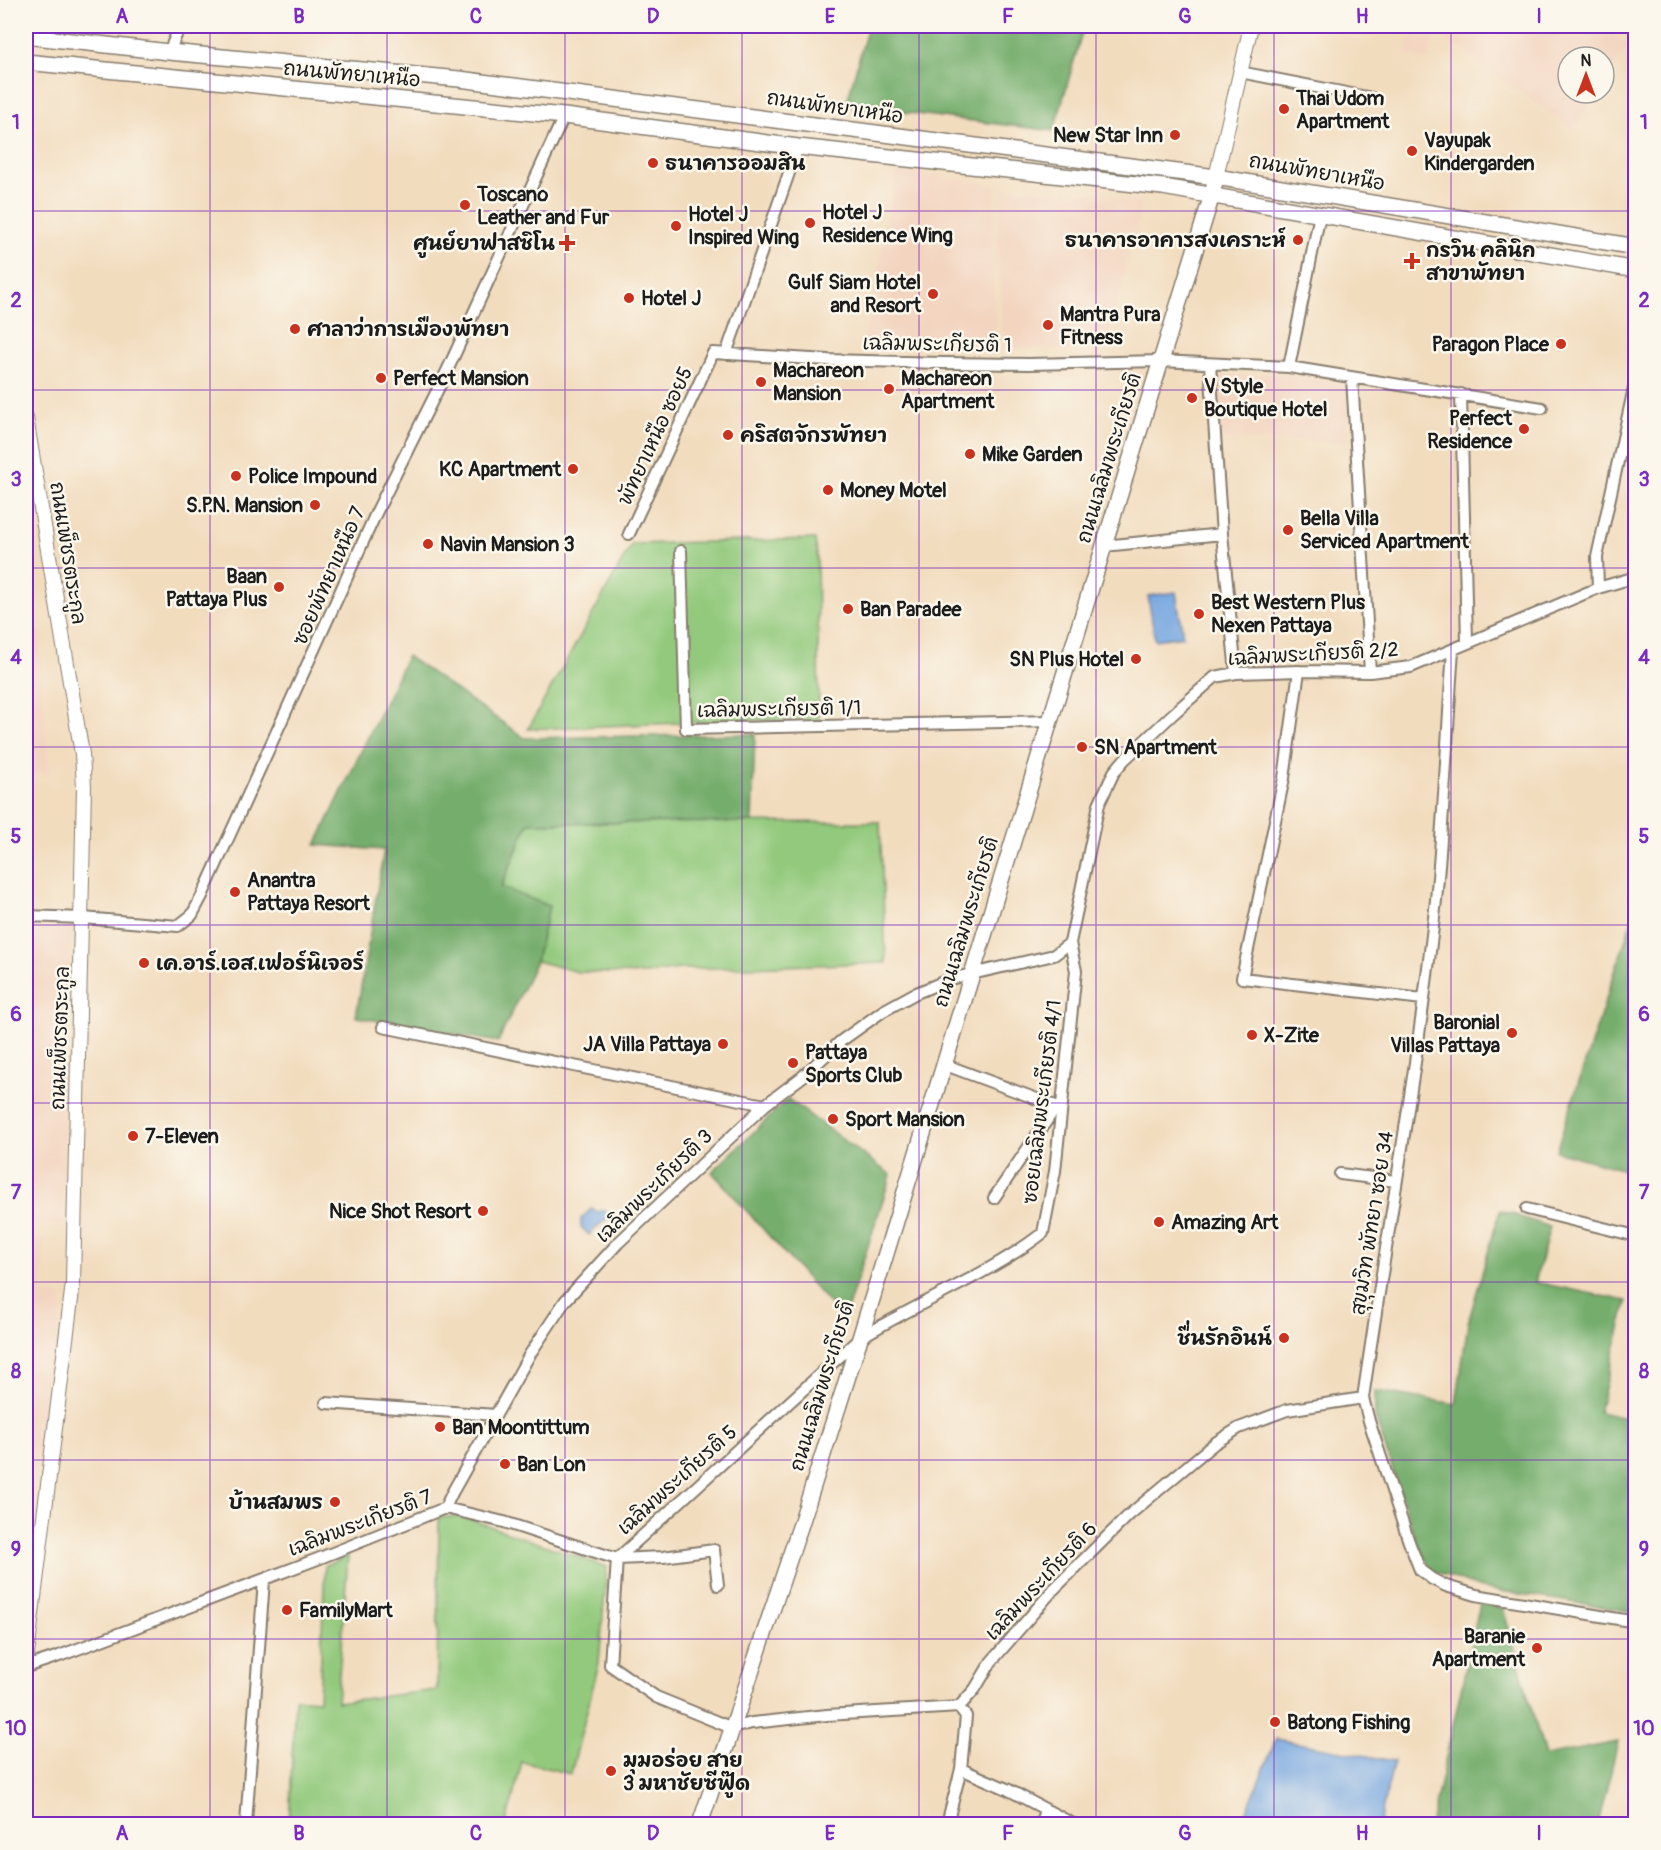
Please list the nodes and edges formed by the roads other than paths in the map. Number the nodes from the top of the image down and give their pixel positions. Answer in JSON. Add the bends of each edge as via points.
{"nodes":[{"id":1,"x":180,"y":26,"type":"edge"},
{"id":2,"x":1251,"y":26,"type":"edge"},
{"id":3,"x":26,"y":36,"type":"edge"},
{"id":4,"x":169,"y":52,"type":"junction"},
{"id":5,"x":26,"y":62,"type":"edge"},
{"id":6,"x":1240,"y":72,"type":"junction"},
{"id":7,"x":1372,"y":98,"type":"dead end"},
{"id":8,"x":564,"y":116,"type":"junction"},
{"id":9,"x":798,"y":147,"type":"junction"},
{"id":10,"x":1216,"y":177,"type":"junction"},
{"id":11,"x":1212,"y":195,"type":"junction"},
{"id":12,"x":1320,"y":214,"type":"junction"},
{"id":13,"x":1635,"y":247,"type":"edge"},
{"id":14,"x":1635,"y":270,"type":"edge"},
{"id":15,"x":713,"y":353,"type":"joint"},
{"id":16,"x":726,"y":354,"type":"junction"},
{"id":17,"x":1160,"y":361,"type":"junction"},
{"id":18,"x":1210,"y":364,"type":"junction"},
{"id":19,"x":1289,"y":367,"type":"junction"},
{"id":20,"x":1352,"y":378,"type":"junction"},
{"id":21,"x":1635,"y":379,"type":"edge"},
{"id":22,"x":1461,"y":394,"type":"junction"},
{"id":23,"x":1542,"y":408,"type":"dead end"},
{"id":24,"x":26,"y":418,"type":"edge"},
{"id":25,"x":629,"y":534,"type":"dead end"},
{"id":26,"x":1222,"y":534,"type":"junction"},
{"id":27,"x":1104,"y":546,"type":"junction"},
{"id":28,"x":681,"y":551,"type":"dead end"},
{"id":29,"x":1635,"y":577,"type":"edge"},
{"id":30,"x":1598,"y":588,"type":"junction"},
{"id":31,"x":1467,"y":642,"type":"junction"},
{"id":32,"x":1453,"y":650,"type":"junction"},
{"id":33,"x":1299,"y":671,"type":"junction"},
{"id":34,"x":1370,"y":672,"type":"junction"},
{"id":35,"x":1236,"y":673,"type":"junction"},
{"id":36,"x":1051,"y":721,"type":"junction"},
{"id":37,"x":26,"y":916,"type":"edge"},
{"id":38,"x":83,"y":918,"type":"junction"},
{"id":39,"x":1070,"y":944,"type":"junction"},
{"id":40,"x":971,"y":976,"type":"junction"},
{"id":41,"x":1423,"y":999,"type":"junction"},
{"id":42,"x":383,"y":1027,"type":"dead end"},
{"id":43,"x":943,"y":1064,"type":"junction"},
{"id":44,"x":765,"y":1106,"type":"junction"},
{"id":45,"x":1058,"y":1107,"type":"junction"},
{"id":46,"x":1340,"y":1174,"type":"dead end"},
{"id":47,"x":1396,"y":1181,"type":"junction"},
{"id":48,"x":994,"y":1198,"type":"dead end"},
{"id":49,"x":1527,"y":1209,"type":"dead end"},
{"id":50,"x":1635,"y":1236,"type":"edge"},
{"id":51,"x":860,"y":1338,"type":"junction"},
{"id":52,"x":1363,"y":1398,"type":"junction"},
{"id":53,"x":326,"y":1403,"type":"dead end"},
{"id":54,"x":496,"y":1415,"type":"junction"},
{"id":55,"x":445,"y":1508,"type":"junction"},
{"id":56,"x":617,"y":1559,"type":"junction"},
{"id":57,"x":264,"y":1580,"type":"junction"},
{"id":58,"x":718,"y":1585,"type":"dead end"},
{"id":59,"x":1635,"y":1622,"type":"edge"},
{"id":60,"x":26,"y":1662,"type":"edge"},
{"id":61,"x":26,"y":1667,"type":"edge"},
{"id":62,"x":959,"y":1707,"type":"junction"},
{"id":63,"x":732,"y":1728,"type":"junction"},
{"id":64,"x":961,"y":1770,"type":"junction"},
{"id":65,"x":1045,"y":1809,"type":"junction"},
{"id":66,"x":246,"y":1824,"type":"edge"},
{"id":67,"x":700,"y":1824,"type":"edge"},
{"id":68,"x":947,"y":1824,"type":"edge"},
{"id":69,"x":1041,"y":1824,"type":"edge"},
{"id":70,"x":1073,"y":1824,"type":"edge"}],
"edges":[{"from":1,"to":4,"type":"street"},
{"from":2,"to":6,"type":"street","name":"ถนนเฉลิมพระเกียรติ"},
{"from":3,"to":4,"type":"main road","name":"ถนนพัทยาเหนือ"},
{"from":4,"to":10,"type":"main road","name":"ถนนพัทยาเหนือ","via":[[459,79]]},
{"from":5,"to":8,"type":"main road","name":"ถนนพัทยาเหนือ"},
{"from":6,"to":7,"type":"street"},
{"from":6,"to":10,"type":"street","name":"ถนนเฉลิมพระเกียรติ"},
{"from":8,"to":9,"type":"main road","name":"ถนนพัทยาเหนือ"},
{"from":8,"to":38,"type":"street","name":"ซอยพัทยาเหนือ 7","via":[[192,915],[178,926]]},
{"from":9,"to":11,"type":"main road","name":"ถนนพัทยาเหนือ"},
{"from":9,"to":16,"type":"street"},
{"from":10,"to":11,"type":"main road","name":"ถนนเฉลิมพระเกียรติ"},
{"from":10,"to":13,"type":"main road","name":"ถนนพัทยาเหนือ"},
{"from":11,"to":12,"type":"main road","name":"ถนนพัทยาเหนือ"},
{"from":11,"to":17,"type":"main road","name":"ถนนเฉลิมพระเกียรติ"},
{"from":12,"to":14,"type":"main road","name":"ถนนพัทยาเหนือ"},
{"from":12,"to":19,"type":"street"},
{"from":15,"to":16,"type":"street","name":"เฉลิมพระเกียรติ 1"},
{"from":15,"to":25,"type":"street","name":"พัทยาเหนือ ซอย5"},
{"from":16,"to":17,"type":"street","name":"เฉลิมพระเกียรติ 1","via":[[996,364]]},
{"from":17,"to":18,"type":"street","name":"เฉลิมพระเกียรติ 1"},
{"from":17,"to":27,"type":"main road","name":"ถนนเฉลิมพระเกียรติ"},
{"from":18,"to":19,"type":"street","name":"เฉลิมพระเกียรติ 1"},
{"from":18,"to":26,"type":"street"},
{"from":19,"to":20,"type":"street","name":"เฉลิมพระเกียรติ 1"},
{"from":20,"to":22,"type":"street","name":"เฉลิมพระเกียรติ 1"},
{"from":20,"to":34,"type":"street"},
{"from":21,"to":30,"type":"street","via":[[1597,557]]},
{"from":22,"to":23,"type":"street","name":"เฉลิมพระเกียรติ 1"},
{"from":22,"to":31,"type":"street"},
{"from":24,"to":38,"type":"street","name":"ถนนเพ็ชรตระกูล","via":[[82,754]]},
{"from":26,"to":27,"type":"street"},
{"from":26,"to":35,"type":"street"},
{"from":27,"to":36,"type":"main road","name":"ถนนเฉลิมพระเกียรติ"},
{"from":28,"to":36,"type":"street","name":"เฉลิมพระเกียรติ 1/1","via":[[686,729]]},
{"from":29,"to":30,"type":"street","name":"เฉลิมพระเกียรติ 2/2"},
{"from":30,"to":31,"type":"street","name":"เฉลิมพระเกียรติ 2/2"},
{"from":31,"to":32,"type":"street","name":"เฉลิมพระเกียรติ 2/2"},
{"from":32,"to":34,"type":"street","name":"เฉลิมพระเกียรติ 2/2","via":[[1411,667]]},
{"from":32,"to":41,"type":"street","name":"สุขุมวิท พัทยา ซอย 34","via":[[1436,898]]},
{"from":33,"to":34,"type":"street","name":"เฉลิมพระเกียรติ 2/2"},
{"from":33,"to":35,"type":"street","name":"เฉลิมพระเกียรติ 2/2"},
{"from":33,"to":41,"type":"street","via":[[1284,778],[1242,978]]},
{"from":35,"to":39,"type":"street","name":"เฉลิมพระเกียรติ 2/2","via":[[1215,677],[1114,772],[1099,804]]},
{"from":36,"to":40,"type":"main road","name":"ถนนเฉลิมพระเกียรติ"},
{"from":37,"to":38,"type":"street","name":"ซอยพัทยาเหนือ 7"},
{"from":38,"to":60,"type":"street","name":"ถนนเพ็ชรตระกูล","via":[[73,1283]]},
{"from":39,"to":40,"type":"street","via":[[1054,955]]},
{"from":39,"to":45,"type":"street","name":"ซอยเฉลิมพระเกียรติ 4/1","via":[[1076,971]]},
{"from":40,"to":43,"type":"main road","name":"ถนนเฉลิมพระเกียรติ"},
{"from":40,"to":44,"type":"street","name":"เฉลิมพระเกียรติ 3","via":[[914,994],[883,1011]]},
{"from":41,"to":47,"type":"street","name":"สุขุมวิท พัทยา ซอย 34"},
{"from":42,"to":44,"type":"street"},
{"from":43,"to":45,"type":"street"},
{"from":43,"to":51,"type":"main road","name":"ถนนเฉลิมพระเกียรติ"},
{"from":44,"to":54,"type":"street","name":"เฉลิมพระเกียรติ 3","via":[[618,1243],[565,1301]]},
{"from":45,"to":48,"type":"street"},
{"from":45,"to":51,"type":"street","name":"ซอยเฉลิมพระเกียรติ 4/1","via":[[1055,1171],[1043,1233],[1018,1252]]},
{"from":46,"to":47,"type":"street"},
{"from":47,"to":52,"type":"street","name":"สุขุมวิท พัทยา ซอย 34"},
{"from":49,"to":50,"type":"street"},
{"from":51,"to":56,"type":"street","name":"เฉลิมพระเกียรติ 5"},
{"from":51,"to":63,"type":"main road","name":"ถนนเฉลิมพระเกียรติ"},
{"from":52,"to":59,"type":"street","name":"สุขุมวิท พัทยา ซอย 34","via":[[1420,1570],[1446,1586],[1476,1594]]},
{"from":52,"to":62,"type":"street","name":"เฉลิมพระเกียรติ 6","via":[[1287,1410],[1239,1428],[1215,1443],[1129,1515],[1053,1590],[991,1662]]},
{"from":53,"to":54,"type":"street"},
{"from":54,"to":55,"type":"street","name":"เฉลิมพระเกียรติ 3"},
{"from":55,"to":56,"type":"street","name":"เฉลิมพระเกียรติ 7","via":[[504,1522]]},
{"from":55,"to":57,"type":"street","name":"เฉลิมพระเกียรติ 7"},
{"from":56,"to":58,"type":"street","name":"เฉลิมพระเกียรติ 5","via":[[714,1550]]},
{"from":56,"to":63,"type":"street","via":[[610,1665],[656,1697]]},
{"from":57,"to":61,"type":"street","name":"เฉลิมพระเกียรติ 7"},
{"from":57,"to":66,"type":"street"},
{"from":62,"to":63,"type":"street","via":[[826,1715]]},
{"from":62,"to":64,"type":"street","via":[[966,1716]]},
{"from":63,"to":67,"type":"main road","name":"ถนนเฉลิมพระเกียรติ"},
{"from":64,"to":65,"type":"street"},
{"from":64,"to":68,"type":"street"},
{"from":65,"to":69,"type":"street"},
{"from":65,"to":70,"type":"street"}]}
